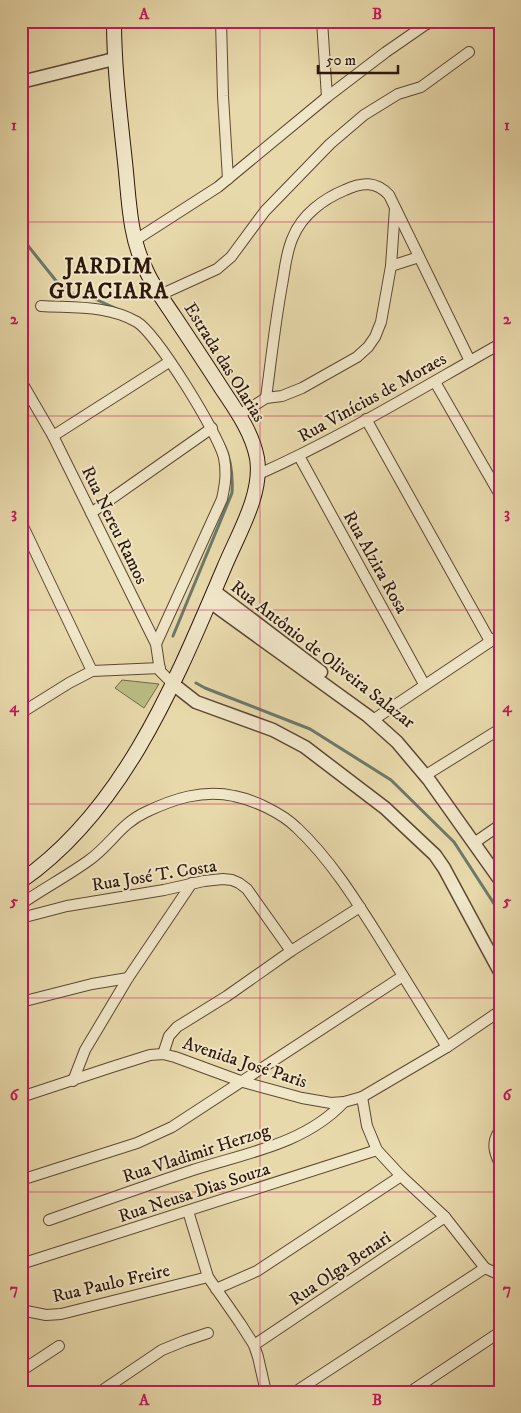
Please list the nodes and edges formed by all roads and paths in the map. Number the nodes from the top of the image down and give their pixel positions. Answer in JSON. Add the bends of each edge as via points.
{"nodes":[{"id":1,"x":114,"y":21,"type":"edge"},
{"id":2,"x":221,"y":21,"type":"edge"},
{"id":3,"x":322,"y":21,"type":"edge"},
{"id":4,"x":434,"y":21,"type":"edge"},
{"id":5,"x":469,"y":52,"type":"dead end"},
{"id":6,"x":114,"y":59,"type":"junction"},
{"id":7,"x":21,"y":82,"type":"edge"},
{"id":8,"x":327,"y":97,"type":"junction"},
{"id":9,"x":228,"y":178,"type":"junction"},
{"id":10,"x":395,"y":207,"type":"junction"},
{"id":11,"x":134,"y":241,"type":"junction"},
{"id":12,"x":419,"y":257,"type":"junction"},
{"id":13,"x":391,"y":266,"type":"junction"},
{"id":14,"x":160,"y":295,"type":"junction"},
{"id":15,"x":40,"y":306,"type":"dead end"},
{"id":16,"x":500,"y":344,"type":"edge"},
{"id":17,"x":470,"y":361,"type":"junction"},
{"id":18,"x":169,"y":362,"type":"junction"},
{"id":19,"x":21,"y":381,"type":"edge"},
{"id":20,"x":434,"y":382,"type":"junction"},
{"id":21,"x":266,"y":398,"type":"junction"},
{"id":22,"x":240,"y":415,"type":"junction"},
{"id":23,"x":366,"y":419,"type":"junction"},
{"id":24,"x":212,"y":428,"type":"junction"},
{"id":25,"x":53,"y":436,"type":"junction"},
{"id":26,"x":299,"y":456,"type":"junction"},
{"id":27,"x":259,"y":474,"type":"junction"},
{"id":28,"x":500,"y":495,"type":"edge"},
{"id":29,"x":91,"y":513,"type":"junction"},
{"id":30,"x":21,"y":522,"type":"edge"},
{"id":31,"x":212,"y":596,"type":"junction"},
{"id":32,"x":500,"y":635,"type":"edge"},
{"id":33,"x":490,"y":641,"type":"junction"},
{"id":34,"x":156,"y":644,"type":"junction"},
{"id":35,"x":160,"y":668,"type":"junction"},
{"id":36,"x":92,"y":671,"type":"junction"},
{"id":37,"x":173,"y":684,"type":"junction"},
{"id":38,"x":424,"y":684,"type":"junction"},
{"id":39,"x":21,"y":713,"type":"edge"},
{"id":40,"x":376,"y":718,"type":"junction"},
{"id":41,"x":500,"y":729,"type":"edge"},
{"id":42,"x":429,"y":773,"type":"junction"},
{"id":43,"x":500,"y":825,"type":"edge"},
{"id":44,"x":478,"y":841,"type":"junction"},
{"id":45,"x":500,"y":864,"type":"edge"},
{"id":46,"x":500,"y":880,"type":"edge"},
{"id":47,"x":21,"y":881,"type":"edge"},
{"id":48,"x":192,"y":883,"type":"junction"},
{"id":49,"x":21,"y":904,"type":"edge"},
{"id":50,"x":360,"y":907,"type":"junction"},
{"id":51,"x":21,"y":918,"type":"edge"},
{"id":52,"x":290,"y":950,"type":"junction"},
{"id":53,"x":500,"y":972,"type":"edge"},
{"id":54,"x":403,"y":976,"type":"junction"},
{"id":55,"x":128,"y":978,"type":"junction"},
{"id":56,"x":21,"y":1002,"type":"edge"},
{"id":57,"x":500,"y":1011,"type":"edge"},
{"id":58,"x":447,"y":1047,"type":"junction"},
{"id":59,"x":163,"y":1054,"type":"junction"},
{"id":60,"x":73,"y":1081,"type":"junction"},
{"id":61,"x":243,"y":1082,"type":"junction"},
{"id":62,"x":362,"y":1097,"type":"junction"},
{"id":63,"x":21,"y":1098,"type":"edge"},
{"id":64,"x":344,"y":1102,"type":"junction"},
{"id":65,"x":500,"y":1130,"type":"edge"},
{"id":66,"x":378,"y":1150,"type":"junction"},
{"id":67,"x":500,"y":1164,"type":"edge"},
{"id":68,"x":401,"y":1176,"type":"junction"},
{"id":69,"x":21,"y":1180,"type":"edge"},
{"id":70,"x":188,"y":1211,"type":"junction"},
{"id":71,"x":445,"y":1217,"type":"junction"},
{"id":72,"x":49,"y":1220,"type":"dead end"},
{"id":73,"x":21,"y":1264,"type":"edge"},
{"id":74,"x":485,"y":1268,"type":"junction"},
{"id":75,"x":500,"y":1275,"type":"edge"},
{"id":76,"x":208,"y":1277,"type":"junction"},
{"id":77,"x":216,"y":1289,"type":"junction"},
{"id":78,"x":21,"y":1310,"type":"edge"},
{"id":79,"x":500,"y":1332,"type":"edge"},
{"id":80,"x":208,"y":1333,"type":"dead end"},
{"id":81,"x":58,"y":1346,"type":"dead end"},
{"id":82,"x":254,"y":1346,"type":"junction"},
{"id":83,"x":21,"y":1371,"type":"edge"},
{"id":84,"x":100,"y":1392,"type":"edge"},
{"id":85,"x":266,"y":1392,"type":"edge"},
{"id":86,"x":295,"y":1392,"type":"edge"},
{"id":87,"x":410,"y":1392,"type":"edge"}],
"edges":[{"from":1,"to":6,"type":"main road","name":"Estrada das Olarias"},
{"from":2,"to":9,"type":"street"},
{"from":3,"to":8,"type":"street"},
{"from":4,"to":8,"type":"street","via":[[386,52]]},
{"from":5,"to":14,"type":"street","via":[[421,87],[398,94],[364,115],[330,144],[265,210],[231,257],[216,269]]},
{"from":6,"to":7,"type":"street"},
{"from":6,"to":11,"type":"main road","name":"Estrada das Olarias"},
{"from":8,"to":9,"type":"street"},
{"from":9,"to":11,"type":"street","via":[[190,207]]},
{"from":10,"to":12,"type":"street"},
{"from":10,"to":13,"type":"street"},
{"from":10,"to":21,"type":"street","via":[[389,195],[377,185],[350,187],[316,207],[293,236],[276,317]]},
{"from":11,"to":14,"type":"main road","name":"Estrada das Olarias","via":[[146,272]]},
{"from":12,"to":13,"type":"street"},
{"from":12,"to":17,"type":"street"},
{"from":13,"to":21,"type":"street","via":[[381,322],[368,347],[357,357],[302,388]]},
{"from":14,"to":22,"type":"main road","name":"Estrada das Olarias"},
{"from":15,"to":18,"type":"street","via":[[96,309],[122,315],[139,323],[148,332]]},
{"from":16,"to":17,"type":"street","name":"Rua Vinícius de Moraes"},
{"from":17,"to":20,"type":"street","name":"Rua Vinícius de Moraes"},
{"from":18,"to":24,"type":"street"},
{"from":18,"to":25,"type":"street"},
{"from":19,"to":25,"type":"street","name":"Rua Nereu Ramos"},
{"from":20,"to":23,"type":"street","name":"Rua Vinícius de Moraes"},
{"from":20,"to":28,"type":"street"},
{"from":21,"to":22,"type":"street"},
{"from":22,"to":27,"type":"main road","name":"Estrada das Olarias","via":[[256,455]]},
{"from":23,"to":26,"type":"street","name":"Rua Vinícius de Moraes"},
{"from":23,"to":33,"type":"street"},
{"from":24,"to":29,"type":"street"},
{"from":24,"to":34,"type":"street","via":[[224,457],[226,484]]},
{"from":25,"to":29,"type":"street","name":"Rua Nereu Ramos"},
{"from":26,"to":27,"type":"street","name":"Rua Vinícius de Moraes"},
{"from":26,"to":38,"type":"street","name":"Rua Alzira Rosa"},
{"from":27,"to":31,"type":"main road","name":"Estrada das Olarias","via":[[251,504]]},
{"from":29,"to":34,"type":"street","name":"Rua Nereu Ramos"},
{"from":30,"to":36,"type":"street"},
{"from":31,"to":37,"type":"main road","name":"Estrada das Olarias"},
{"from":31,"to":40,"type":"street","name":"Rua Antônio de Oliveira Salazar"},
{"from":32,"to":33,"type":"street"},
{"from":33,"to":38,"type":"street"},
{"from":34,"to":35,"type":"street","name":"Rua Nereu Ramos"},
{"from":35,"to":36,"type":"street"},
{"from":35,"to":37,"type":"street","name":"Rua Nereu Ramos"},
{"from":36,"to":39,"type":"street"},
{"from":37,"to":47,"type":"main road","name":"Estrada das Olarias","via":[[136,752],[95,811],[56,854]]},
{"from":37,"to":53,"type":"street","via":[[196,702],[273,730],[305,747],[385,808],[434,854],[444,868]]},
{"from":38,"to":40,"type":"street"},
{"from":40,"to":42,"type":"street","name":"Rua Antônio de Oliveira Salazar","via":[[414,748]]},
{"from":41,"to":42,"type":"street"},
{"from":42,"to":44,"type":"street","name":"Rua Antônio de Oliveira Salazar"},
{"from":43,"to":44,"type":"street"},
{"from":44,"to":45,"type":"street","name":"Rua Antônio de Oliveira Salazar"},
{"from":44,"to":46,"type":"street","name":"Rua Antônio de Oliveira Salazar"},
{"from":48,"to":51,"type":"street","name":"Rua José T. Costa","via":[[67,906]]},
{"from":48,"to":52,"type":"street","name":"Rua José T. Costa","via":[[223,879],[239,882],[255,899]]},
{"from":48,"to":55,"type":"street"},
{"from":49,"to":50,"type":"street","via":[[88,861],[132,819],[170,802],[199,794],[217,794],[253,801],[296,827],[325,859]]},
{"from":50,"to":52,"type":"street"},
{"from":50,"to":54,"type":"street"},
{"from":52,"to":59,"type":"street","via":[[178,1027],[169,1036]]},
{"from":54,"to":58,"type":"street"},
{"from":54,"to":61,"type":"street"},
{"from":55,"to":56,"type":"street"},
{"from":55,"to":60,"type":"street","via":[[85,1050]]},
{"from":57,"to":58,"type":"street","name":"Avenida José Paris"},
{"from":58,"to":62,"type":"street","name":"Avenida José Paris"},
{"from":59,"to":60,"type":"street","name":"Avenida José Paris","via":[[150,1055]]},
{"from":59,"to":61,"type":"street","name":"Avenida José Paris"},
{"from":60,"to":63,"type":"street","name":"Avenida José Paris"},
{"from":61,"to":64,"type":"street","name":"Avenida José Paris","via":[[317,1101]]},
{"from":61,"to":69,"type":"street","via":[[155,1136]]},
{"from":62,"to":64,"type":"street","name":"Avenida José Paris"},
{"from":62,"to":66,"type":"street","via":[[367,1126]]},
{"from":64,"to":72,"type":"street","name":"Rua Vladimir Herzog","via":[[326,1119],[298,1136]]},
{"from":65,"to":67,"type":"street","via":[[494,1150]]},
{"from":66,"to":68,"type":"street"},
{"from":66,"to":70,"type":"street","name":"Rua Neusa Dias Souza"},
{"from":68,"to":71,"type":"street"},
{"from":68,"to":77,"type":"street","via":[[257,1271]]},
{"from":70,"to":73,"type":"street","name":"Rua Neusa Dias Souza"},
{"from":70,"to":76,"type":"street"},
{"from":71,"to":74,"type":"street"},
{"from":71,"to":82,"type":"street","name":"Rua Olga Benari"},
{"from":74,"to":75,"type":"street"},
{"from":74,"to":86,"type":"street"},
{"from":76,"to":77,"type":"street"},
{"from":76,"to":78,"type":"street","name":"Rua Paulo Freire","via":[[61,1314]]},
{"from":77,"to":82,"type":"street"},
{"from":79,"to":87,"type":"street"},
{"from":80,"to":84,"type":"street","via":[[162,1350]]},
{"from":81,"to":83,"type":"street"},
{"from":82,"to":85,"type":"street"}]}
